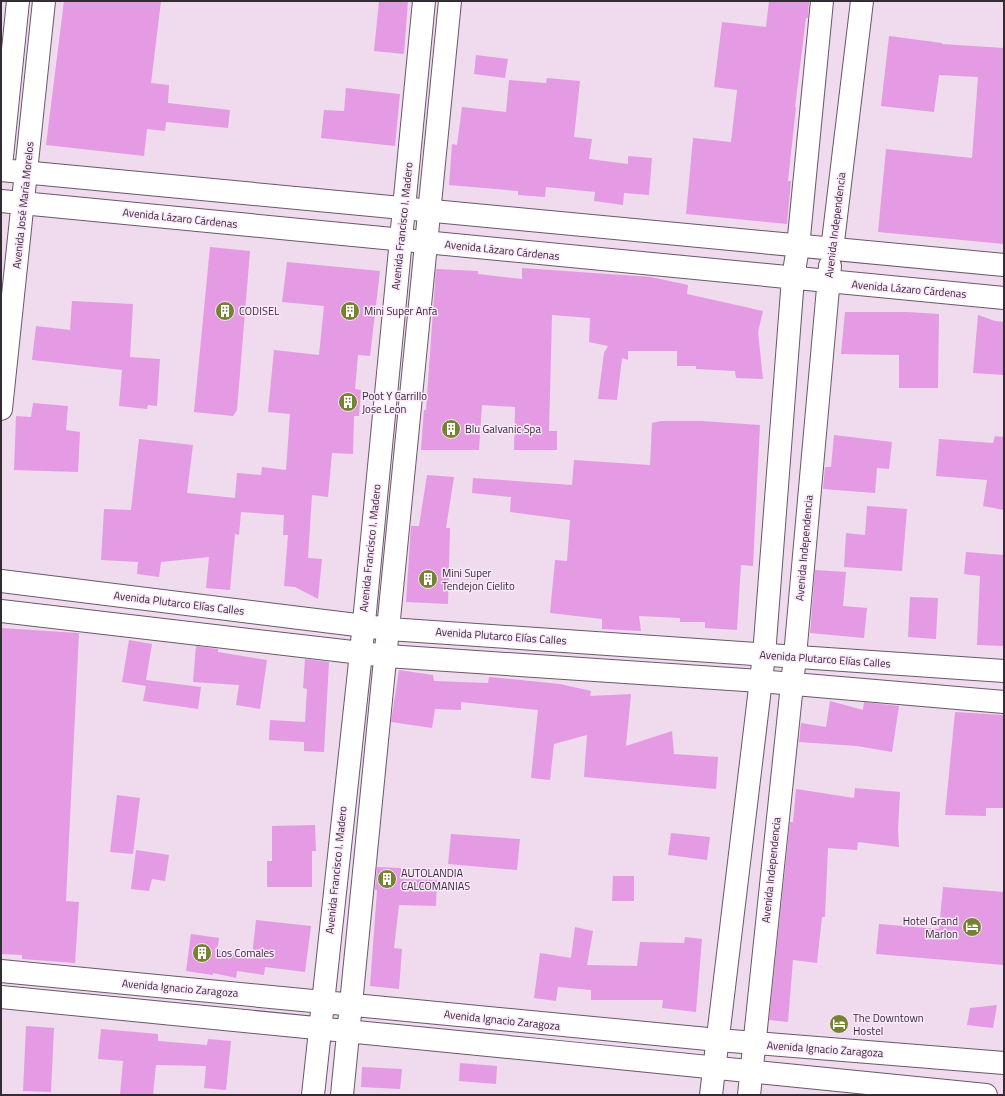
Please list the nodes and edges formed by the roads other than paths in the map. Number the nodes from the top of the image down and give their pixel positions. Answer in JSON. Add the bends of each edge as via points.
{"nodes":[{"id":1,"x":18,"y":1,"type":"edge"},
{"id":2,"x":44,"y":1,"type":"edge"},
{"id":3,"x":424,"y":1,"type":"edge"},
{"id":4,"x":450,"y":1,"type":"edge"},
{"id":5,"x":822,"y":1,"type":"edge"},
{"id":6,"x":862,"y":1,"type":"edge"},
{"id":7,"x":1,"y":166,"type":"edge"},
{"id":8,"x":1,"y":170,"type":"edge"},
{"id":9,"x":26,"y":172,"type":"junction"},
{"id":10,"x":1,"y":201,"type":"edge"},
{"id":11,"x":23,"y":203,"type":"junction"},
{"id":12,"x":404,"y":209,"type":"junction"},
{"id":13,"x":430,"y":211,"type":"junction"},
{"id":14,"x":401,"y":240,"type":"junction"},
{"id":15,"x":427,"y":242,"type":"junction"},
{"id":16,"x":798,"y":247,"type":"junction"},
{"id":17,"x":832,"y":250,"type":"junction"},
{"id":18,"x":1004,"y":265,"type":"edge"},
{"id":19,"x":793,"y":278,"type":"junction"},
{"id":20,"x":828,"y":281,"type":"junction"},
{"id":21,"x":1004,"y":298,"type":"edge"},
{"id":22,"x":1,"y":409,"type":"edge"},
{"id":23,"x":1,"y":581,"type":"edge"},
{"id":24,"x":1,"y":611,"type":"edge"},
{"id":25,"x":362,"y":625,"type":"junction"},
{"id":26,"x":389,"y":629,"type":"junction"},
{"id":27,"x":361,"y":653,"type":"junction"},
{"id":28,"x":764,"y":655,"type":"junction"},
{"id":29,"x":387,"y":656,"type":"junction"},
{"id":30,"x":795,"y":656,"type":"junction"},
{"id":31,"x":1004,"y":671,"type":"edge"},
{"id":32,"x":760,"y":681,"type":"junction"},
{"id":33,"x":791,"y":685,"type":"junction"},
{"id":34,"x":1004,"y":702,"type":"edge"},
{"id":35,"x":1,"y":971,"type":"edge"},
{"id":36,"x":1,"y":997,"type":"edge"},
{"id":37,"x":322,"y":1001,"type":"junction"},
{"id":38,"x":351,"y":1005,"type":"junction"},
{"id":39,"x":321,"y":1030,"type":"junction"},
{"id":40,"x":348,"y":1032,"type":"junction"},
{"id":41,"x":718,"y":1040,"type":"junction"},
{"id":42,"x":753,"y":1044,"type":"junction"},
{"id":43,"x":1004,"y":1063,"type":"edge"},
{"id":44,"x":714,"y":1066,"type":"junction"},
{"id":45,"x":751,"y":1070,"type":"junction"},
{"id":46,"x":313,"y":1095,"type":"edge"},
{"id":47,"x":342,"y":1095,"type":"edge"},
{"id":48,"x":711,"y":1095,"type":"edge"},
{"id":49,"x":749,"y":1095,"type":"edge"},
{"id":50,"x":986,"y":1095,"type":"edge"}],
"edges":[{"from":1,"to":7,"type":"street"},
{"from":2,"to":9,"type":"street","name":"Avenida José María Morelos"},
{"from":3,"to":12,"type":"street","name":"Avenida Francisco I. Madero"},
{"from":4,"to":13,"type":"street"},
{"from":5,"to":16,"type":"street"},
{"from":6,"to":17,"type":"street","name":"Avenida Independencia"},
{"from":8,"to":9,"type":"street"},
{"from":9,"to":11,"type":"street","name":"Avenida José María Morelos"},
{"from":9,"to":12,"type":"street"},
{"from":10,"to":11,"type":"street","name":"Avenida Lázaro Cárdenas"},
{"from":11,"to":14,"type":"street","name":"Avenida Lázaro Cárdenas"},
{"from":11,"to":22,"type":"street","name":"Avenida José María Morelos"},
{"from":12,"to":13,"type":"street"},
{"from":12,"to":14,"type":"street","name":"Avenida Francisco I. Madero"},
{"from":13,"to":15,"type":"street"},
{"from":13,"to":16,"type":"street"},
{"from":14,"to":15,"type":"street","name":"Avenida Lázaro Cárdenas"},
{"from":14,"to":25,"type":"street","name":"Avenida Francisco I. Madero"},
{"from":15,"to":19,"type":"street","name":"Avenida Lázaro Cárdenas"},
{"from":15,"to":26,"type":"street"},
{"from":16,"to":17,"type":"street"},
{"from":16,"to":19,"type":"street"},
{"from":17,"to":18,"type":"street"},
{"from":17,"to":20,"type":"street","name":"Avenida Independencia"},
{"from":19,"to":20,"type":"street","name":"Avenida Lázaro Cárdenas"},
{"from":19,"to":28,"type":"street"},
{"from":20,"to":21,"type":"street","name":"Avenida Lázaro Cárdenas"},
{"from":20,"to":30,"type":"street","name":"Avenida Independencia"},
{"from":23,"to":25,"type":"street","name":"Avenida Plutarco Elías Calles"},
{"from":24,"to":27,"type":"street"},
{"from":25,"to":26,"type":"street","name":"Avenida Plutarco Elías Calles"},
{"from":25,"to":27,"type":"street","name":"Avenida Francisco I. Madero"},
{"from":26,"to":28,"type":"street","name":"Avenida Plutarco Elías Calles"},
{"from":26,"to":29,"type":"street"},
{"from":27,"to":29,"type":"street"},
{"from":27,"to":37,"type":"street","name":"Avenida Francisco I. Madero"},
{"from":28,"to":30,"type":"street","name":"Avenida Plutarco Elías Calles"},
{"from":28,"to":32,"type":"street"},
{"from":29,"to":32,"type":"street"},
{"from":29,"to":38,"type":"street"},
{"from":30,"to":31,"type":"street","name":"Avenida Plutarco Elías Calles"},
{"from":30,"to":33,"type":"street","name":"Avenida Independencia"},
{"from":32,"to":33,"type":"street"},
{"from":32,"to":41,"type":"street"},
{"from":33,"to":34,"type":"street"},
{"from":33,"to":42,"type":"street","name":"Avenida Independencia"},
{"from":35,"to":37,"type":"street","name":"Avenida Ignacio Zaragoza"},
{"from":36,"to":39,"type":"street"},
{"from":37,"to":38,"type":"street","name":"Avenida Ignacio Zaragoza"},
{"from":37,"to":39,"type":"street","name":"Avenida Francisco I. Madero"},
{"from":38,"to":40,"type":"street"},
{"from":38,"to":41,"type":"street","name":"Avenida Ignacio Zaragoza"},
{"from":39,"to":40,"type":"street"},
{"from":39,"to":46,"type":"street","name":"Avenida Francisco I. Madero"},
{"from":40,"to":44,"type":"street"},
{"from":40,"to":47,"type":"street"},
{"from":41,"to":42,"type":"street","name":"Avenida Ignacio Zaragoza"},
{"from":41,"to":44,"type":"street"},
{"from":42,"to":43,"type":"street","name":"Avenida Ignacio Zaragoza"},
{"from":42,"to":45,"type":"street","name":"Avenida Independencia"},
{"from":44,"to":45,"type":"street"},
{"from":44,"to":48,"type":"street"},
{"from":45,"to":49,"type":"street","name":"Avenida Independencia"},
{"from":45,"to":50,"type":"street"}]}
